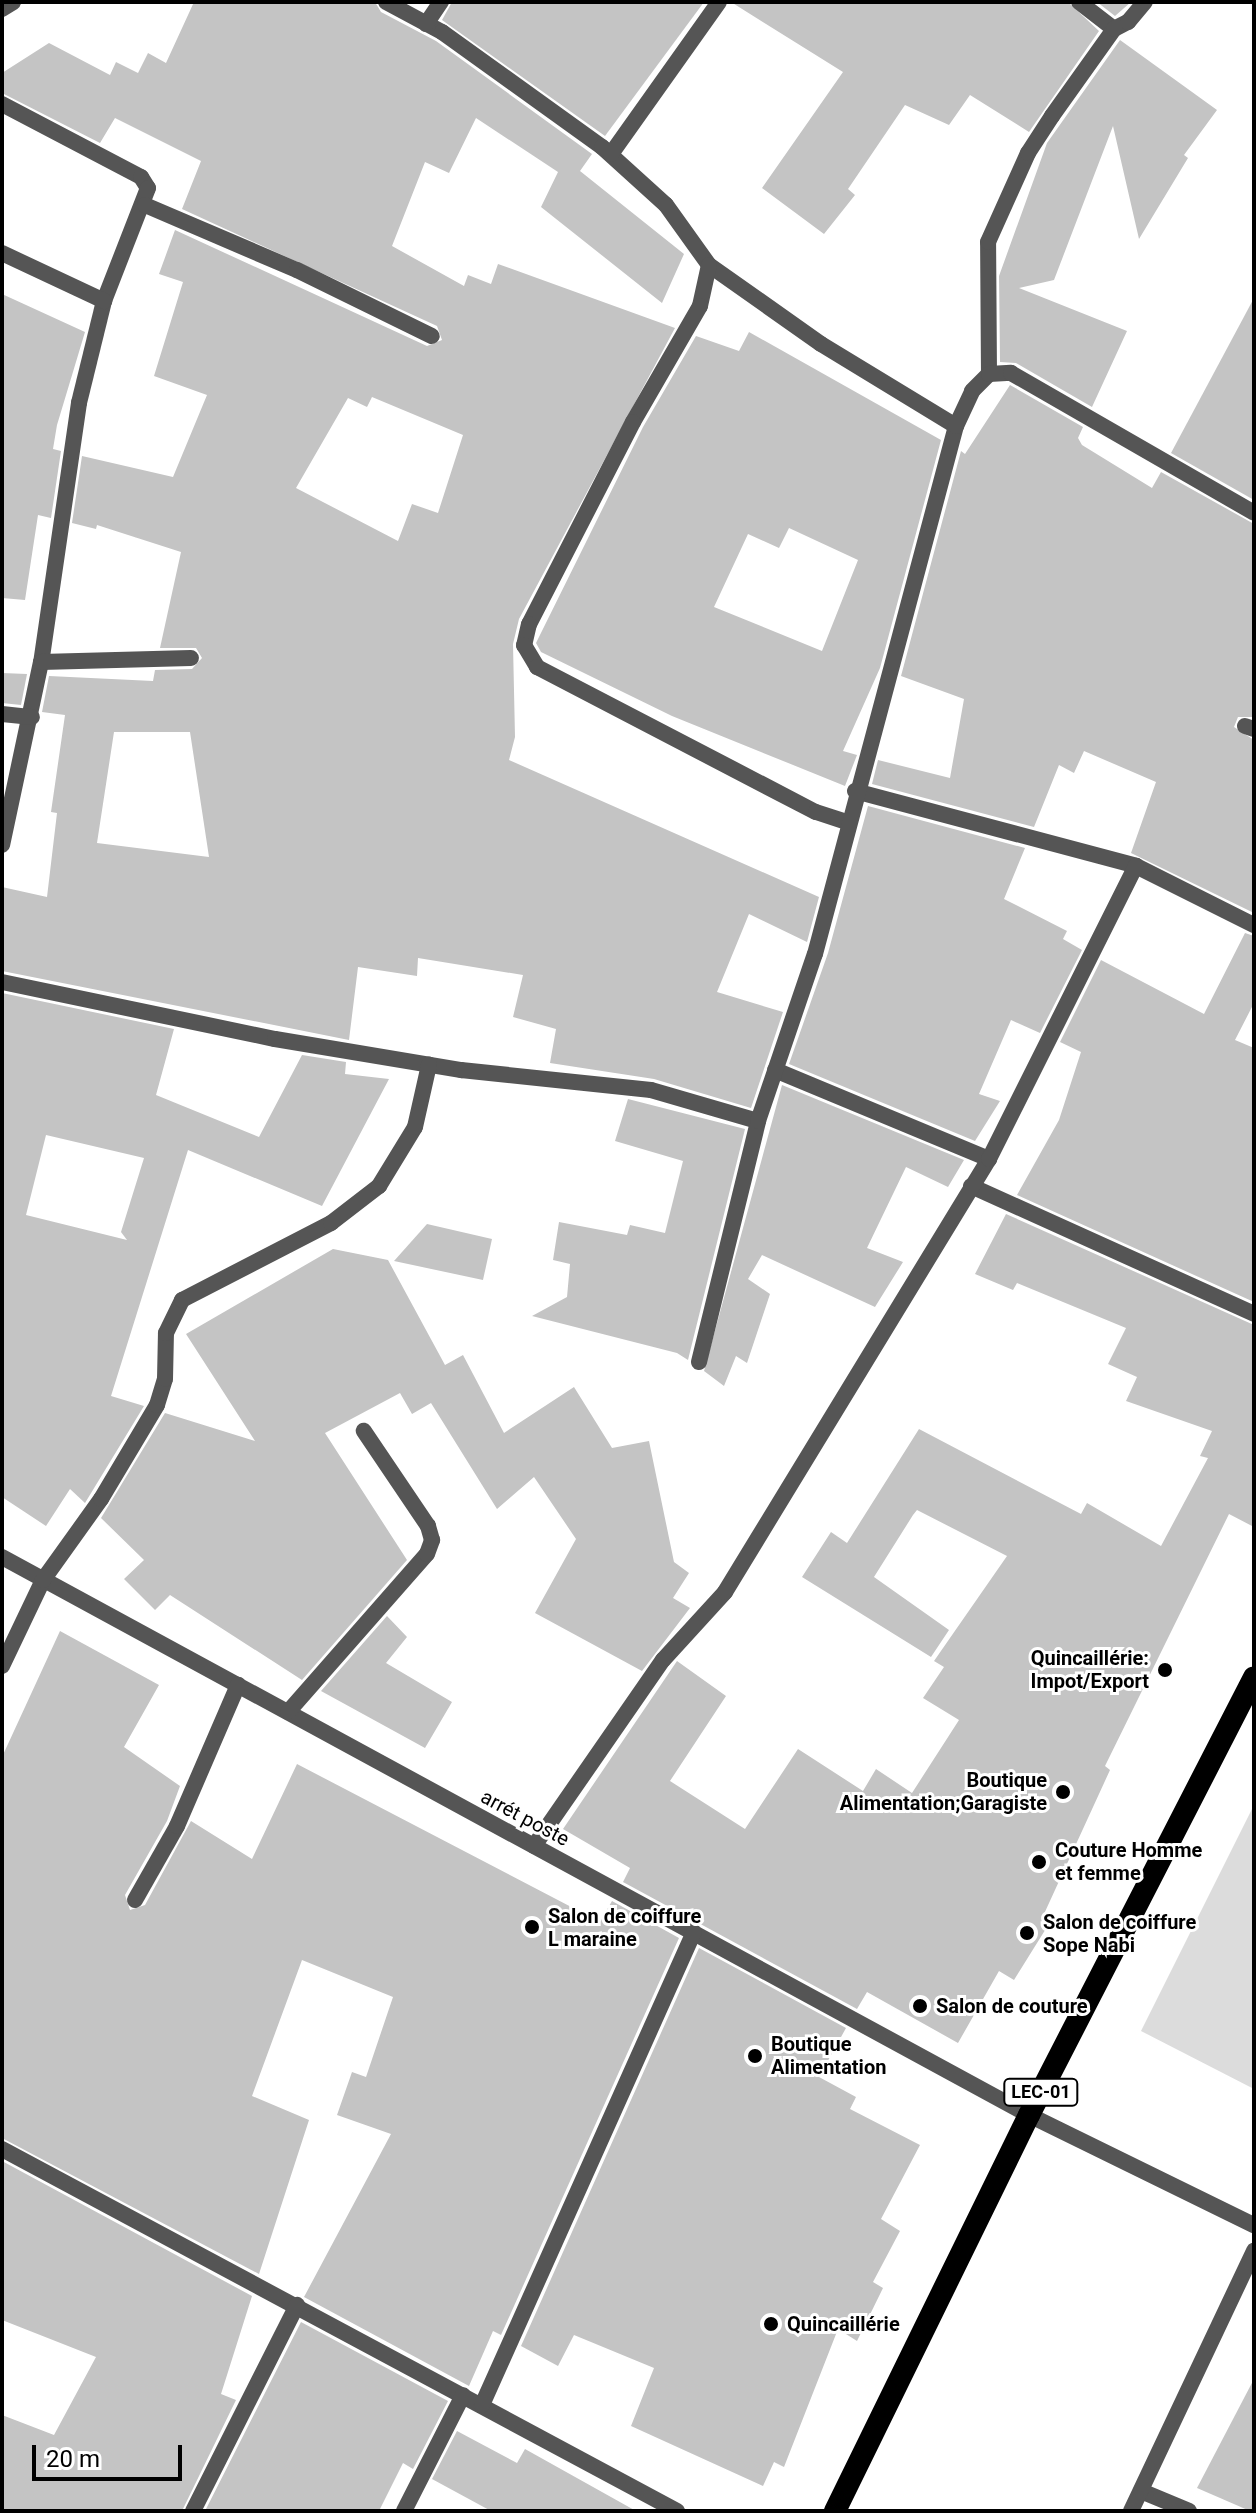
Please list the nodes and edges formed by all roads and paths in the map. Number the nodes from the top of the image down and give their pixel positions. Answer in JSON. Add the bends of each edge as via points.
{"nodes":[{"id":1,"x":13,"y":2,"type":"edge"},
{"id":2,"x":386,"y":2,"type":"edge"},
{"id":3,"x":441,"y":2,"type":"edge"},
{"id":4,"x":719,"y":2,"type":"edge"},
{"id":5,"x":1079,"y":2,"type":"edge"},
{"id":6,"x":1145,"y":2,"type":"edge"},
{"id":7,"x":2,"y":9,"type":"edge"},
{"id":8,"x":426,"y":24,"type":"junction"},
{"id":9,"x":1114,"y":29,"type":"junction"},
{"id":10,"x":2,"y":104,"type":"edge"},
{"id":11,"x":611,"y":154,"type":"junction"},
{"id":12,"x":145,"y":205,"type":"junction"},
{"id":13,"x":2,"y":253,"type":"edge"},
{"id":14,"x":709,"y":265,"type":"junction"},
{"id":15,"x":104,"y":301,"type":"junction"},
{"id":16,"x":432,"y":336,"type":"dead end"},
{"id":17,"x":989,"y":374,"type":"junction"},
{"id":18,"x":956,"y":426,"type":"junction"},
{"id":19,"x":1254,"y":513,"type":"edge"},
{"id":20,"x":191,"y":658,"type":"dead end"},
{"id":21,"x":41,"y":662,"type":"junction"},
{"id":22,"x":2,"y":714,"type":"edge"},
{"id":23,"x":32,"y":717,"type":"junction"},
{"id":24,"x":855,"y":791,"type":"junction"},
{"id":25,"x":849,"y":823,"type":"junction"},
{"id":26,"x":2,"y":845,"type":"edge"},
{"id":27,"x":1136,"y":866,"type":"junction"},
{"id":28,"x":1254,"y":925,"type":"edge"},
{"id":29,"x":2,"y":982,"type":"edge"},
{"id":30,"x":429,"y":1065,"type":"junction"},
{"id":31,"x":775,"y":1070,"type":"junction"},
{"id":32,"x":758,"y":1121,"type":"junction"},
{"id":33,"x":989,"y":1159,"type":"junction"},
{"id":34,"x":971,"y":1186,"type":"junction"},
{"id":35,"x":1254,"y":1314,"type":"edge"},
{"id":36,"x":699,"y":1362,"type":"dead end"},
{"id":37,"x":364,"y":1431,"type":"dead end"},
{"id":38,"x":2,"y":1557,"type":"edge"},
{"id":39,"x":43,"y":1580,"type":"junction"},
{"id":40,"x":2,"y":1666,"type":"edge"},
{"id":41,"x":1254,"y":1677,"type":"edge"},
{"id":42,"x":238,"y":1685,"type":"junction"},
{"id":43,"x":288,"y":1712,"type":"junction"},
{"id":44,"x":534,"y":1846,"type":"junction"},
{"id":45,"x":135,"y":1900,"type":"dead end"},
{"id":46,"x":694,"y":1932,"type":"junction"},
{"id":47,"x":1029,"y":2115,"type":"junction"},
{"id":48,"x":2,"y":2149,"type":"edge"},
{"id":49,"x":1254,"y":2225,"type":"edge"},
{"id":50,"x":1254,"y":2251,"type":"edge"},
{"id":51,"x":297,"y":2305,"type":"junction"},
{"id":52,"x":463,"y":2395,"type":"junction"},
{"id":53,"x":482,"y":2405,"type":"junction"},
{"id":54,"x":1141,"y":2491,"type":"junction"},
{"id":55,"x":193,"y":2511,"type":"edge"},
{"id":56,"x":404,"y":2511,"type":"edge"},
{"id":57,"x":677,"y":2511,"type":"edge"},
{"id":58,"x":835,"y":2511,"type":"edge"},
{"id":59,"x":1131,"y":2511,"type":"edge"},
{"id":60,"x":1189,"y":2511,"type":"edge"}],
"edges":[{"from":1,"to":7,"type":"street"},
{"from":2,"to":8,"type":"street"},
{"from":3,"to":8,"type":"street"},
{"from":4,"to":11,"type":"street"},
{"from":5,"to":9,"type":"street"},
{"from":6,"to":9,"type":"street"},
{"from":8,"to":11,"type":"street"},
{"from":9,"to":17,"type":"street","via":[[1028,153],[988,242]]},
{"from":10,"to":12,"type":"street","via":[[141,177],[148,188]]},
{"from":11,"to":14,"type":"street","via":[[666,205]]},
{"from":12,"to":15,"type":"street"},
{"from":12,"to":16,"type":"street"},
{"from":13,"to":15,"type":"street"},
{"from":14,"to":18,"type":"street","via":[[821,344]]},
{"from":14,"to":25,"type":"street","via":[[700,306],[633,422],[524,645],[537,667],[816,812]]},
{"from":15,"to":21,"type":"street","via":[[79,403]]},
{"from":17,"to":18,"type":"street","via":[[972,391]]},
{"from":17,"to":19,"type":"street","via":[[1011,373]]},
{"from":18,"to":24,"type":"street"},
{"from":20,"to":21,"type":"street"},
{"from":21,"to":23,"type":"street"},
{"from":22,"to":23,"type":"street"},
{"from":23,"to":26,"type":"street"},
{"from":24,"to":25,"type":"street"},
{"from":24,"to":27,"type":"street"},
{"from":25,"to":31,"type":"street","via":[[815,954]]},
{"from":27,"to":28,"type":"street"},
{"from":27,"to":33,"type":"street"},
{"from":29,"to":30,"type":"street"},
{"from":30,"to":32,"type":"street","via":[[651,1090]]},
{"from":30,"to":39,"type":"street","via":[[415,1127],[379,1186],[331,1223],[182,1300],[166,1333],[165,1379],[157,1405],[101,1499]]},
{"from":31,"to":32,"type":"street"},
{"from":31,"to":33,"type":"street"},
{"from":32,"to":36,"type":"street"},
{"from":33,"to":34,"type":"street"},
{"from":34,"to":35,"type":"street"},
{"from":34,"to":44,"type":"street","via":[[725,1592],[677,1640]]},
{"from":37,"to":43,"type":"street","via":[[428,1526],[432,1540],[427,1554]]},
{"from":38,"to":39,"type":"street","name":"arrét poste"},
{"from":39,"to":40,"type":"street"},
{"from":39,"to":42,"type":"street","name":"arrét poste"},
{"from":41,"to":47,"type":"highway","number":"LEC-01"},
{"from":42,"to":43,"type":"street","name":"arrét poste"},
{"from":42,"to":45,"type":"street","via":[[177,1826]]},
{"from":43,"to":44,"type":"street","name":"arrét poste"},
{"from":44,"to":46,"type":"street","name":"arrét poste"},
{"from":46,"to":47,"type":"street","name":"arrét poste"},
{"from":46,"to":53,"type":"street"},
{"from":47,"to":49,"type":"street","name":"arrét poste"},
{"from":47,"to":58,"type":"highway","number":"LEC-01"},
{"from":48,"to":51,"type":"street"},
{"from":50,"to":54,"type":"street"},
{"from":51,"to":52,"type":"street"},
{"from":51,"to":55,"type":"street"},
{"from":52,"to":53,"type":"street"},
{"from":52,"to":56,"type":"street"},
{"from":53,"to":57,"type":"street"},
{"from":54,"to":59,"type":"street"},
{"from":54,"to":60,"type":"street"}]}
